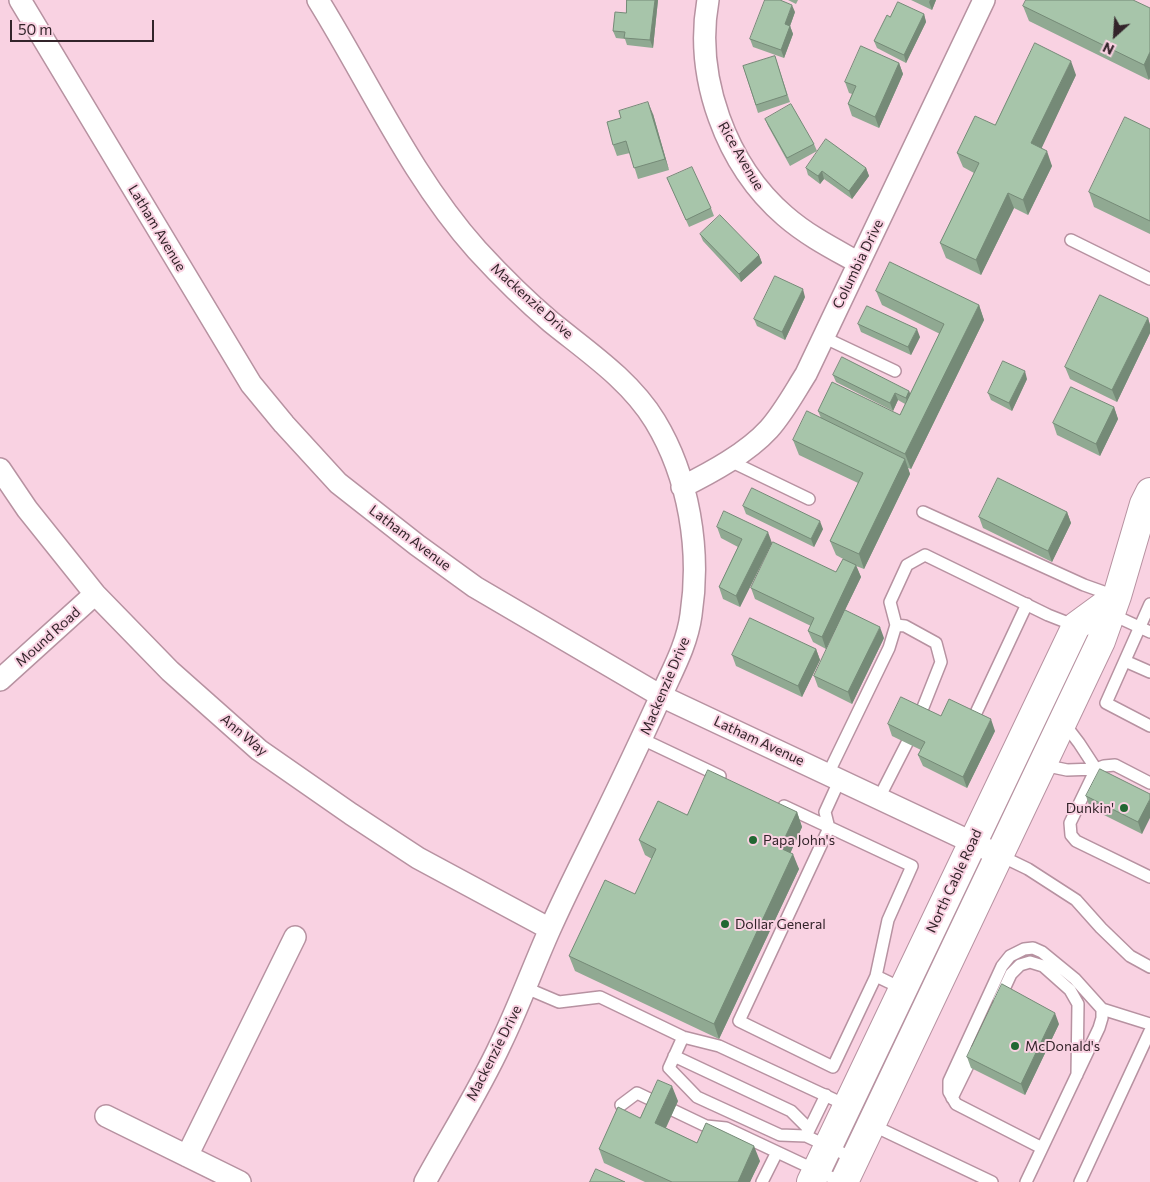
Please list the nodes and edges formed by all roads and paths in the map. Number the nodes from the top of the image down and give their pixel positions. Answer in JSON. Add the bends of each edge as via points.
{"nodes":[{"id":1,"x":20,"y":0,"type":"edge"},
{"id":2,"x":318,"y":0,"type":"edge"},
{"id":3,"x":708,"y":0,"type":"edge"},
{"id":4,"x":984,"y":0,"type":"edge"},
{"id":5,"x":1071,"y":240,"type":"dead end"},
{"id":6,"x":859,"y":263,"type":"junction"},
{"id":7,"x":1150,"y":279,"type":"edge"},
{"id":8,"x":823,"y":336,"type":"junction"},
{"id":9,"x":895,"y":371,"type":"dead end"},
{"id":10,"x":728,"y":460,"type":"junction"},
{"id":11,"x":0,"y":469,"type":"edge"},
{"id":12,"x":682,"y":487,"type":"junction"},
{"id":13,"x":1150,"y":492,"type":"edge"},
{"id":14,"x":809,"y":499,"type":"dead end"},
{"id":15,"x":923,"y":512,"type":"dead end"},
{"id":16,"x":95,"y":594,"type":"junction"},
{"id":17,"x":1027,"y":604,"type":"junction"},
{"id":18,"x":1150,"y":604,"type":"edge"},
{"id":19,"x":1113,"y":605,"type":"junction"},
{"id":20,"x":896,"y":625,"type":"junction"},
{"id":21,"x":1076,"y":626,"type":"junction"},
{"id":22,"x":1139,"y":627,"type":"junction"},
{"id":23,"x":1150,"y":632,"type":"edge"},
{"id":24,"x":1125,"y":660,"type":"junction"},
{"id":25,"x":1150,"y":672,"type":"edge"},
{"id":26,"x":0,"y":680,"type":"edge"},
{"id":27,"x":661,"y":696,"type":"junction"},
{"id":28,"x":920,"y":715,"type":"edge"},
{"id":29,"x":975,"y":715,"type":"edge"},
{"id":30,"x":1063,"y":722,"type":"junction"},
{"id":31,"x":1150,"y":726,"type":"edge"},
{"id":32,"x":642,"y":739,"type":"junction"},
{"id":33,"x":907,"y":743,"type":"edge"},
{"id":34,"x":1043,"y":765,"type":"junction"},
{"id":35,"x":1096,"y":769,"type":"junction"},
{"id":36,"x":834,"y":776,"type":"junction"},
{"id":37,"x":731,"y":781,"type":"edge"},
{"id":38,"x":1150,"y":783,"type":"edge"},
{"id":39,"x":879,"y":798,"type":"junction"},
{"id":40,"x":776,"y":802,"type":"edge"},
{"id":41,"x":829,"y":828,"type":"junction"},
{"id":42,"x":973,"y":841,"type":"junction"},
{"id":43,"x":999,"y":855,"type":"junction"},
{"id":44,"x":1150,"y":877,"type":"edge"},
{"id":45,"x":550,"y":929,"type":"junction"},
{"id":46,"x":295,"y":937,"type":"dead end"},
{"id":47,"x":1150,"y":967,"type":"edge"},
{"id":48,"x":876,"y":976,"type":"junction"},
{"id":49,"x":526,"y":988,"type":"junction"},
{"id":50,"x":904,"y":989,"type":"junction"},
{"id":51,"x":1102,"y":1009,"type":"junction"},
{"id":52,"x":1150,"y":1024,"type":"edge"},
{"id":53,"x":1150,"y":1031,"type":"edge"},
{"id":54,"x":683,"y":1037,"type":"junction"},
{"id":55,"x":674,"y":1056,"type":"junction"},
{"id":56,"x":1077,"y":1074,"type":"junction"},
{"id":57,"x":952,"y":1098,"type":"junction"},
{"id":58,"x":837,"y":1101,"type":"junction"},
{"id":59,"x":622,"y":1105,"type":"dead end"},
{"id":60,"x":106,"y":1116,"type":"dead end"},
{"id":61,"x":871,"y":1125,"type":"junction"},
{"id":62,"x":815,"y":1137,"type":"junction"},
{"id":63,"x":1042,"y":1148,"type":"junction"},
{"id":64,"x":777,"y":1152,"type":"junction"},
{"id":65,"x":186,"y":1156,"type":"junction"},
{"id":66,"x":846,"y":1174,"type":"edge"},
{"id":67,"x":814,"y":1176,"type":"edge"},
{"id":68,"x":240,"y":1182,"type":"edge"},
{"id":69,"x":425,"y":1182,"type":"edge"},
{"id":70,"x":762,"y":1182,"type":"edge"},
{"id":71,"x":992,"y":1182,"type":"edge"},
{"id":72,"x":1026,"y":1182,"type":"edge"},
{"id":73,"x":1080,"y":1182,"type":"edge"}],
"edges":[{"from":1,"to":27,"type":"street","name":"Latham Avenue","via":[[251,384],[338,483],[475,587]]},
{"from":2,"to":12,"type":"street","name":"Mackenzie Drive","via":[[414,167],[439,203],[476,249],[548,320],[599,359],[634,392],[655,420],[672,452]]},
{"from":3,"to":6,"type":"street","name":"Rice Avenue","via":[[706,67],[717,114],[732,146],[764,196],[785,216],[808,235]]},
{"from":4,"to":6,"type":"street","name":"Columbia Drive"},
{"from":5,"to":7,"type":"lane"},
{"from":6,"to":8,"type":"street","name":"Columbia Drive"},
{"from":8,"to":9,"type":"lane"},
{"from":8,"to":10,"type":"street","name":"Columbia Drive","via":[[785,409],[752,444]]},
{"from":10,"to":12,"type":"street","name":"Columbia Drive"},
{"from":10,"to":14,"type":"lane"},
{"from":11,"to":16,"type":"street","name":"Ann Way","via":[[27,509]]},
{"from":12,"to":27,"type":"street","name":"Mackenzie Drive","via":[[693,538],[694,594],[688,635]]},
{"from":13,"to":19,"type":"street"},
{"from":15,"to":19,"type":"lane","via":[[1084,585]]},
{"from":16,"to":26,"type":"street","name":"Mound Road"},
{"from":16,"to":45,"type":"street","name":"Ann Way","via":[[170,672],[259,750],[418,858]]},
{"from":17,"to":20,"type":"lane","via":[[925,555],[907,565],[890,602]]},
{"from":17,"to":21,"type":"lane"},
{"from":17,"to":29,"type":"lane"},
{"from":18,"to":22,"type":"lane"},
{"from":19,"to":21,"type":"street","name":"North Cable Road"},
{"from":19,"to":22,"type":"lane"},
{"from":19,"to":30,"type":"street","via":[[1101,641]]},
{"from":20,"to":28,"type":"lane","via":[[905,626],[936,644],[941,662]]},
{"from":20,"to":36,"type":"lane","via":[[889,648],[851,723]]},
{"from":21,"to":42,"type":"street","name":"North Cable Road"},
{"from":22,"to":23,"type":"lane"},
{"from":22,"to":24,"type":"lane"},
{"from":24,"to":25,"type":"lane"},
{"from":24,"to":31,"type":"lane","via":[[1106,703]]},
{"from":27,"to":32,"type":"street","name":"Mackenzie Drive"},
{"from":27,"to":36,"type":"street","name":"Latham Avenue"},
{"from":30,"to":34,"type":"street"},
{"from":30,"to":35,"type":"lane"},
{"from":32,"to":37,"type":"lane"},
{"from":32,"to":45,"type":"street","name":"Mackenzie Drive"},
{"from":33,"to":39,"type":"lane"},
{"from":34,"to":35,"type":"lane","via":[[1067,770]]},
{"from":34,"to":43,"type":"street"},
{"from":35,"to":38,"type":"lane","via":[[1115,765]]},
{"from":35,"to":44,"type":"lane","via":[[1070,823],[1072,835],[1076,841]]},
{"from":36,"to":39,"type":"street","name":"Latham Avenue"},
{"from":36,"to":41,"type":"lane","via":[[825,812]]},
{"from":39,"to":42,"type":"street","name":"Latham Avenue"},
{"from":40,"to":41,"type":"lane"},
{"from":41,"to":48,"type":"lane","via":[[912,866],[888,920]]},
{"from":41,"to":48,"type":"lane","via":[[739,1021],[833,1067]]},
{"from":42,"to":43,"type":"street","name":"Latham Avenue"},
{"from":42,"to":50,"type":"street","name":"North Cable Road"},
{"from":43,"to":47,"type":"lane","via":[[1028,869],[1076,900],[1130,956]]},
{"from":43,"to":61,"type":"street"},
{"from":45,"to":49,"type":"street","name":"Mackenzie Drive"},
{"from":46,"to":65,"type":"street"},
{"from":48,"to":50,"type":"lane"},
{"from":49,"to":54,"type":"lane","via":[[559,1002],[600,997]]},
{"from":49,"to":69,"type":"street","name":"Mackenzie Drive","via":[[500,1046]]},
{"from":50,"to":58,"type":"street","name":"North Cable Road"},
{"from":51,"to":52,"type":"lane"},
{"from":51,"to":56,"type":"lane","via":[[1099,1028]]},
{"from":51,"to":57,"type":"lane","via":[[1075,979],[1042,952],[1024,949],[1010,956],[1002,966],[949,1081],[948,1092]]},
{"from":53,"to":73,"type":"lane"},
{"from":54,"to":55,"type":"lane"},
{"from":54,"to":58,"type":"lane","via":[[719,1046]]},
{"from":55,"to":62,"type":"lane","via":[[791,1112]]},
{"from":55,"to":62,"type":"lane","via":[[669,1068],[697,1097],[780,1135]]},
{"from":56,"to":57,"type":"lane","via":[[1078,1004],[1070,990],[1043,966],[1030,962],[1020,965],[1011,974]]},
{"from":56,"to":63,"type":"lane"},
{"from":57,"to":63,"type":"lane","via":[[956,1104]]},
{"from":58,"to":62,"type":"street","name":"North Cable Road"},
{"from":59,"to":64,"type":"lane","via":[[637,1093],[706,1126],[726,1128]]},
{"from":60,"to":65,"type":"street"},
{"from":61,"to":66,"type":"street"},
{"from":61,"to":71,"type":"lane"},
{"from":62,"to":66,"type":"lane"},
{"from":62,"to":67,"type":"street","name":"North Cable Road"},
{"from":63,"to":72,"type":"lane"},
{"from":64,"to":67,"type":"lane"},
{"from":64,"to":70,"type":"lane"},
{"from":65,"to":68,"type":"street"},
{"from":66,"to":67,"type":"lane"}]}
